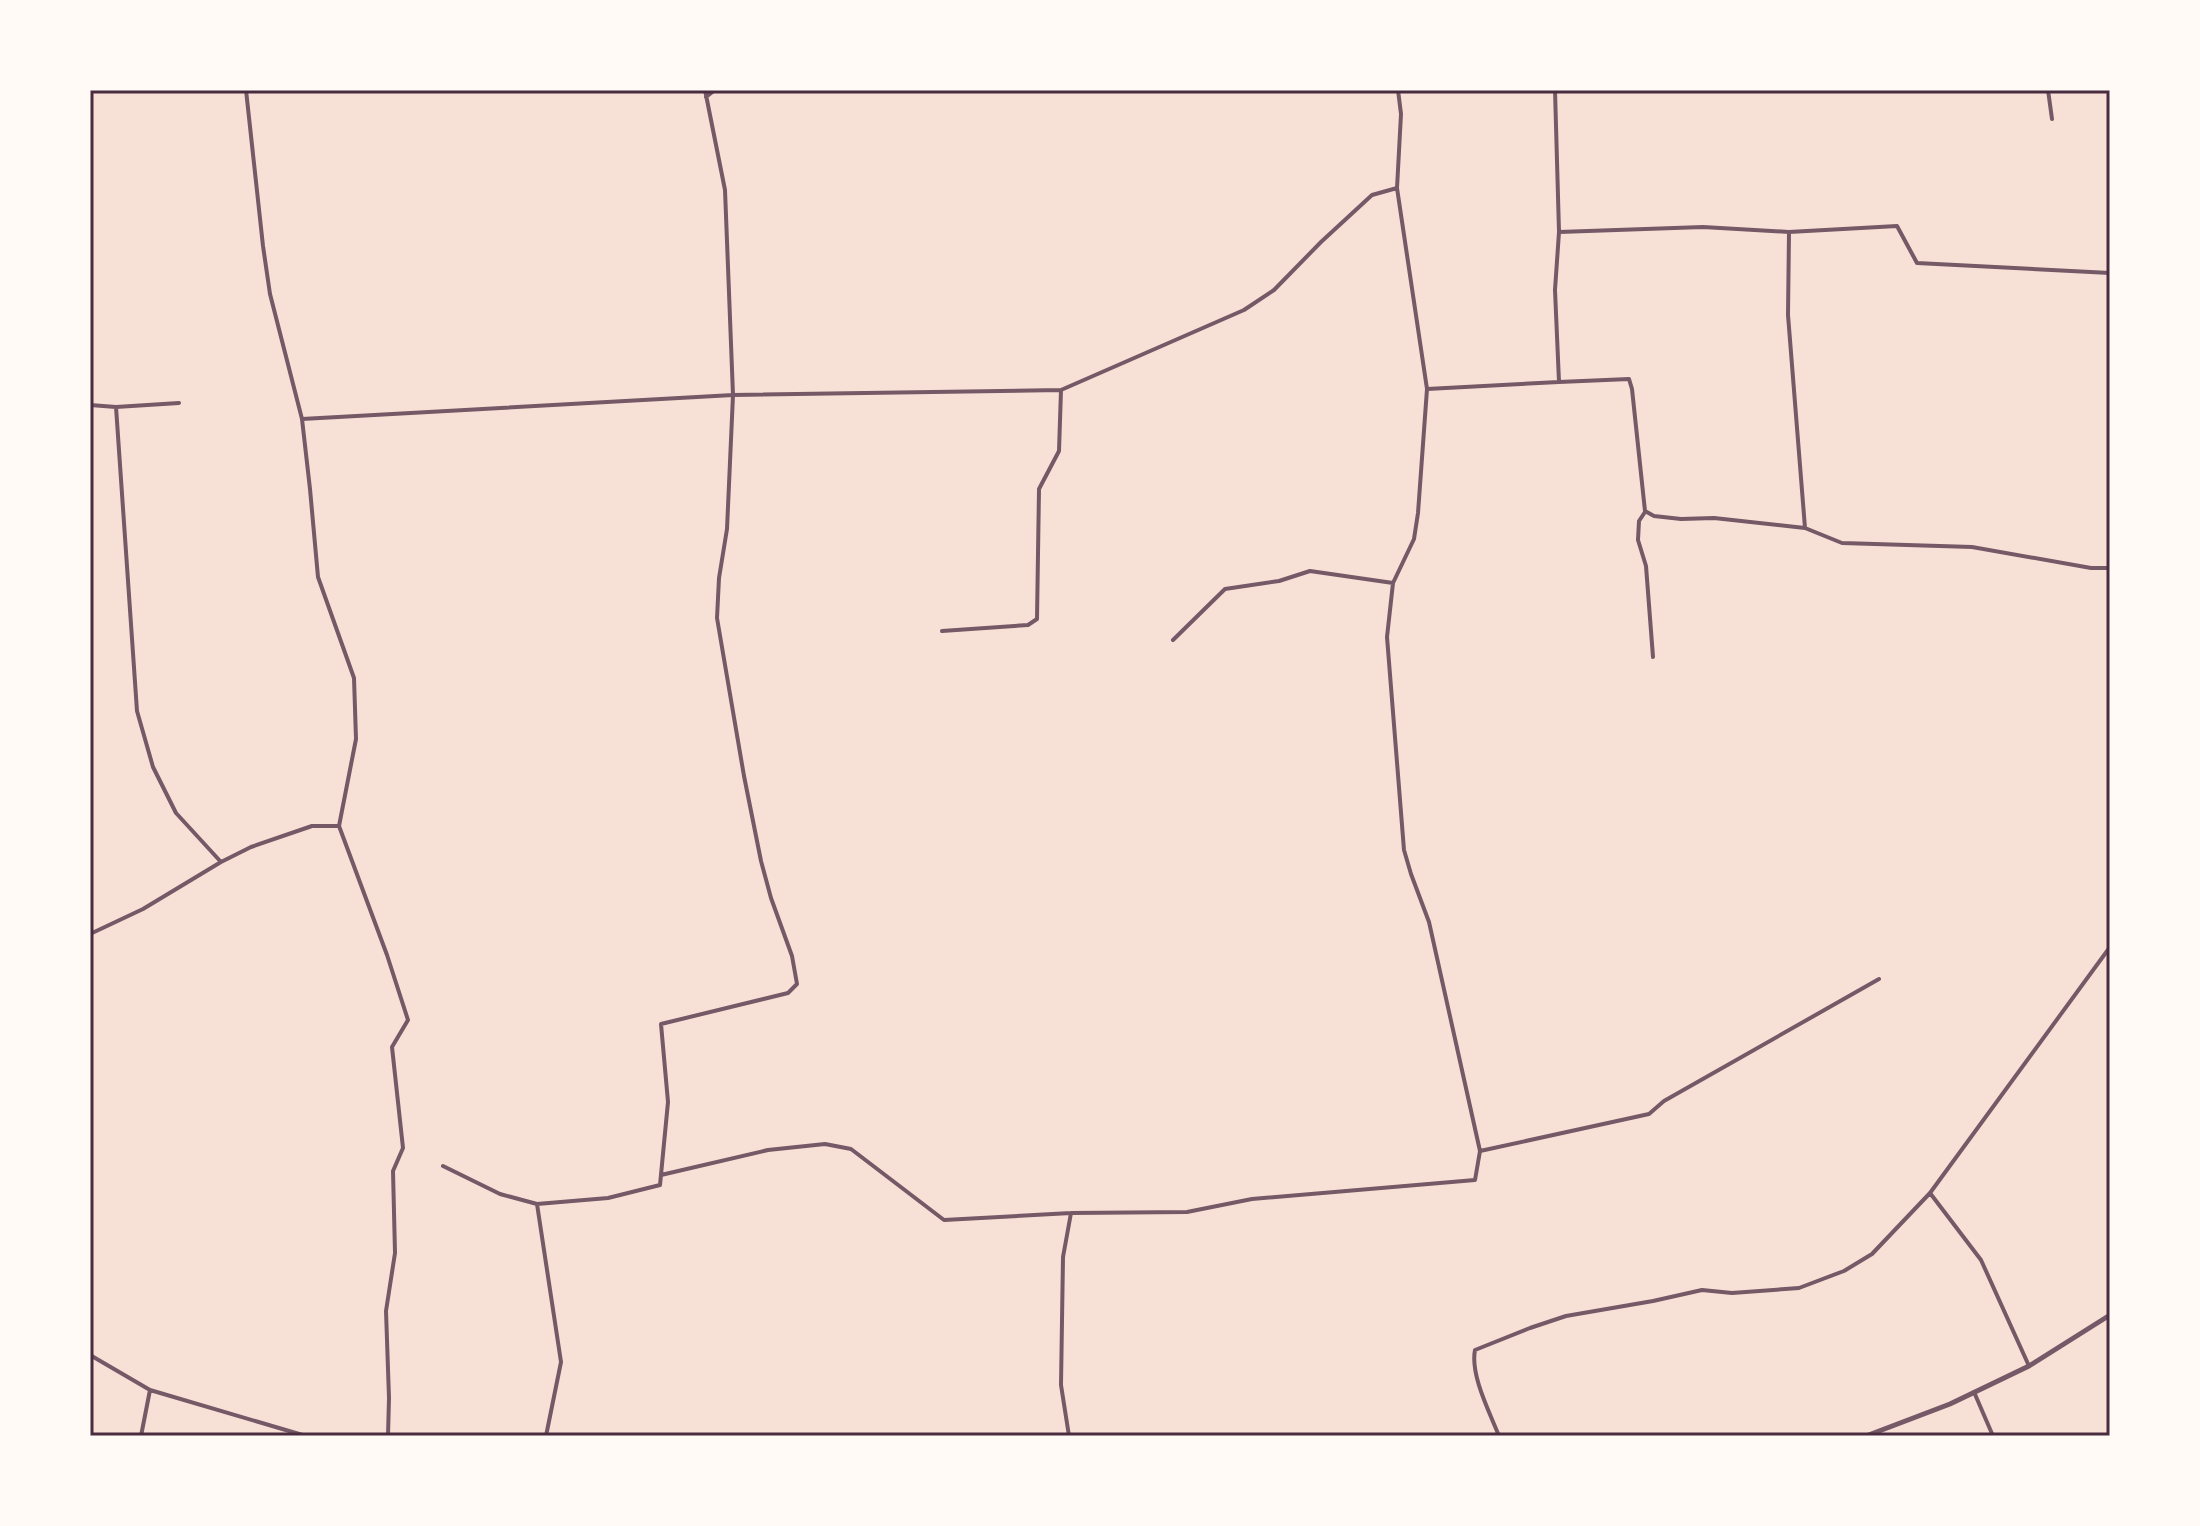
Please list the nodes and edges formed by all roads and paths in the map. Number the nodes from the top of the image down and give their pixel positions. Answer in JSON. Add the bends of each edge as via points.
{"nodes":[{"id":1,"x":246,"y":90,"type":"edge"},
{"id":2,"x":705,"y":90,"type":"edge"},
{"id":3,"x":715,"y":90,"type":"edge"},
{"id":4,"x":1398,"y":90,"type":"edge"},
{"id":5,"x":1555,"y":90,"type":"edge"},
{"id":6,"x":2048,"y":90,"type":"edge"},
{"id":7,"x":706,"y":97,"type":"junction"},
{"id":8,"x":2052,"y":119,"type":"dead end"},
{"id":9,"x":1397,"y":188,"type":"junction"},
{"id":10,"x":1559,"y":232,"type":"junction"},
{"id":11,"x":1789,"y":232,"type":"junction"},
{"id":12,"x":2110,"y":273,"type":"edge"},
{"id":13,"x":1559,"y":382,"type":"junction"},
{"id":14,"x":1427,"y":389,"type":"junction"},
{"id":15,"x":1061,"y":390,"type":"junction"},
{"id":16,"x":733,"y":395,"type":"junction"},
{"id":17,"x":179,"y":403,"type":"dead end"},
{"id":18,"x":90,"y":405,"type":"edge"},
{"id":19,"x":116,"y":407,"type":"junction"},
{"id":20,"x":302,"y":419,"type":"junction"},
{"id":21,"x":1645,"y":511,"type":"junction"},
{"id":22,"x":1805,"y":528,"type":"junction"},
{"id":23,"x":2110,"y":568,"type":"edge"},
{"id":24,"x":1393,"y":583,"type":"junction"},
{"id":25,"x":942,"y":631,"type":"dead end"},
{"id":26,"x":1173,"y":640,"type":"dead end"},
{"id":27,"x":1653,"y":657,"type":"dead end"},
{"id":28,"x":339,"y":826,"type":"junction"},
{"id":29,"x":221,"y":862,"type":"junction"},
{"id":30,"x":90,"y":934,"type":"edge"},
{"id":31,"x":2110,"y":947,"type":"edge"},
{"id":32,"x":1879,"y":979,"type":"dead end"},
{"id":33,"x":1480,"y":1151,"type":"junction"},
{"id":34,"x":443,"y":1166,"type":"dead end"},
{"id":35,"x":661,"y":1175,"type":"junction"},
{"id":36,"x":1930,"y":1193,"type":"junction"},
{"id":37,"x":537,"y":1204,"type":"junction"},
{"id":38,"x":1071,"y":1213,"type":"junction"},
{"id":39,"x":2110,"y":1315,"type":"edge"},
{"id":40,"x":90,"y":1355,"type":"edge"},
{"id":41,"x":2029,"y":1366,"type":"junction"},
{"id":42,"x":150,"y":1390,"type":"junction"},
{"id":43,"x":1974,"y":1392,"type":"junction"},
{"id":44,"x":141,"y":1436,"type":"edge"},
{"id":45,"x":306,"y":1436,"type":"edge"},
{"id":46,"x":388,"y":1436,"type":"edge"},
{"id":47,"x":546,"y":1436,"type":"edge"},
{"id":48,"x":1069,"y":1436,"type":"edge"},
{"id":49,"x":1499,"y":1436,"type":"edge"},
{"id":50,"x":1866,"y":1436,"type":"edge"},
{"id":51,"x":1993,"y":1436,"type":"edge"}],
"edges":[{"from":1,"to":20,"type":"street","via":[[270,294]]},
{"from":2,"to":7,"type":"street"},
{"from":3,"to":7,"type":"street"},
{"from":4,"to":9,"type":"street"},
{"from":5,"to":10,"type":"street"},
{"from":6,"to":8,"type":"street"},
{"from":7,"to":16,"type":"street","via":[[725,190]]},
{"from":9,"to":14,"type":"street"},
{"from":9,"to":15,"type":"street","via":[[1372,195],[1274,290],[1244,310]]},
{"from":10,"to":11,"type":"street","via":[[1703,227]]},
{"from":10,"to":13,"type":"street"},
{"from":11,"to":12,"type":"street","via":[[1897,226],[1917,263]]},
{"from":11,"to":22,"type":"street","via":[[1788,315]]},
{"from":13,"to":14,"type":"street"},
{"from":13,"to":21,"type":"street","via":[[1629,379]]},
{"from":14,"to":24,"type":"street","via":[[1414,539]]},
{"from":15,"to":16,"type":"street"},
{"from":15,"to":25,"type":"street","via":[[1059,451],[1039,489],[1037,619],[1028,625]]},
{"from":16,"to":20,"type":"street"},
{"from":16,"to":35,"type":"street","via":[[717,618],[761,861],[797,984],[788,993],[661,1024],[668,1102]]},
{"from":17,"to":19,"type":"street"},
{"from":18,"to":19,"type":"street"},
{"from":19,"to":29,"type":"street","via":[[137,711],[153,767],[176,813]]},
{"from":20,"to":28,"type":"street","via":[[318,577],[354,678],[356,739]]},
{"from":21,"to":22,"type":"street","via":[[1681,519]]},
{"from":21,"to":27,"type":"street","via":[[1638,540],[1646,566]]},
{"from":22,"to":23,"type":"street","via":[[1842,543],[1972,547]]},
{"from":24,"to":26,"type":"street","via":[[1310,571],[1225,589]]},
{"from":24,"to":33,"type":"street","via":[[1387,637],[1404,850],[1429,922]]},
{"from":28,"to":29,"type":"street","via":[[312,826]]},
{"from":28,"to":46,"type":"street","via":[[408,1020],[392,1047],[403,1148],[393,1171],[395,1253],[386,1311]]},
{"from":29,"to":30,"type":"street"},
{"from":31,"to":36,"type":"street"},
{"from":32,"to":33,"type":"street","via":[[1649,1114]]},
{"from":33,"to":38,"type":"street","via":[[1475,1180],[1252,1199],[1187,1212]]},
{"from":34,"to":37,"type":"street","via":[[500,1194]]},
{"from":35,"to":37,"type":"street","via":[[660,1185],[634,1192]]},
{"from":35,"to":38,"type":"street","via":[[768,1150],[825,1144],[851,1149],[944,1220]]},
{"from":36,"to":41,"type":"street","via":[[1981,1260]]},
{"from":36,"to":49,"type":"street","via":[[1872,1254],[1799,1288],[1702,1290],[1566,1316],[1475,1350],[1480,1389]]},
{"from":37,"to":47,"type":"street","via":[[561,1362]]},
{"from":38,"to":48,"type":"street","via":[[1063,1257],[1061,1385]]},
{"from":39,"to":41,"type":"street"},
{"from":40,"to":42,"type":"street"},
{"from":41,"to":43,"type":"street"},
{"from":42,"to":44,"type":"street"},
{"from":42,"to":45,"type":"street"},
{"from":43,"to":50,"type":"street"},
{"from":43,"to":51,"type":"street"}]}
